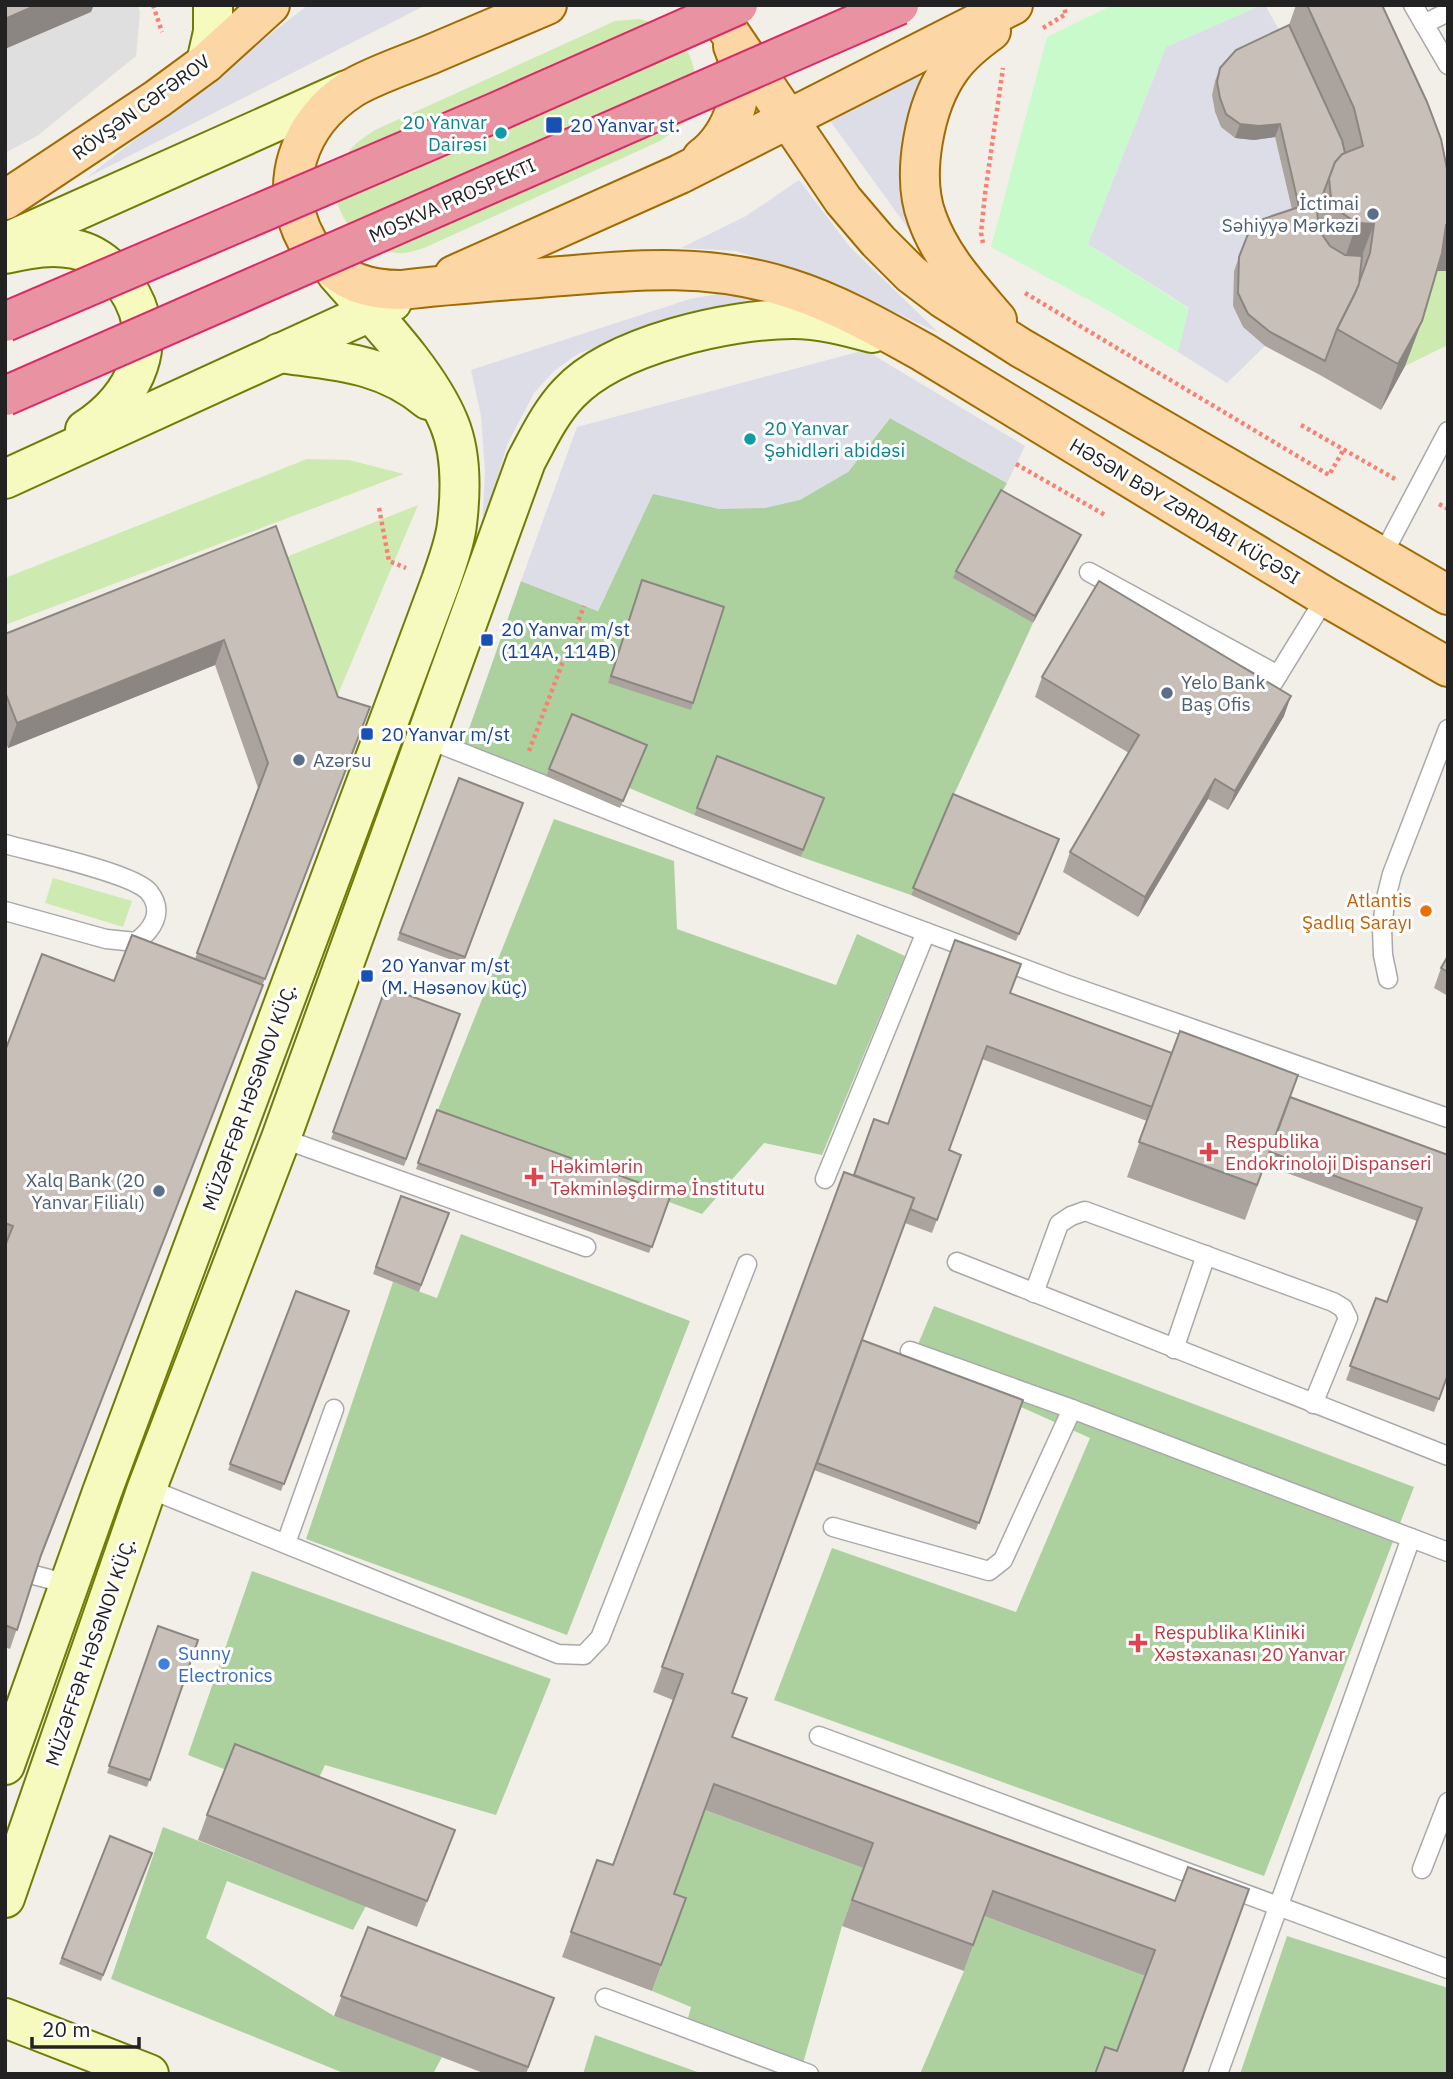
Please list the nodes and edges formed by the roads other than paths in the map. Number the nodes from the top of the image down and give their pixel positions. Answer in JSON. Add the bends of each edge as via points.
{"nodes":[{"id":1,"x":213,"y":5,"type":"edge"},
{"id":2,"x":270,"y":5,"type":"edge"},
{"id":3,"x":547,"y":5,"type":"edge"},
{"id":4,"x":899,"y":5,"type":"edge"},
{"id":5,"x":1013,"y":5,"type":"edge"},
{"id":6,"x":1026,"y":5,"type":"edge"},
{"id":7,"x":1413,"y":5,"type":"edge"},
{"id":8,"x":720,"y":11,"type":"edge"},
{"id":9,"x":1448,"y":12,"type":"edge"},
{"id":10,"x":1424,"y":24,"type":"junction"},
{"id":11,"x":206,"y":62,"type":"junction"},
{"id":12,"x":1448,"y":65,"type":"edge"},
{"id":13,"x":352,"y":88,"type":"junction"},
{"id":14,"x":787,"y":120,"type":"junction"},
{"id":15,"x":680,"y":174,"type":"junction"},
{"id":16,"x":5,"y":200,"type":"edge"},
{"id":17,"x":5,"y":242,"type":"edge"},
{"id":18,"x":5,"y":254,"type":"edge"},
{"id":19,"x":336,"y":273,"type":"junction"},
{"id":20,"x":426,"y":287,"type":"junction"},
{"id":21,"x":370,"y":312,"type":"junction"},
{"id":22,"x":5,"y":322,"type":"edge"},
{"id":23,"x":1021,"y":348,"type":"junction"},
{"id":24,"x":923,"y":352,"type":"junction"},
{"id":25,"x":279,"y":353,"type":"junction"},
{"id":26,"x":5,"y":396,"type":"edge"},
{"id":27,"x":449,"y":424,"type":"junction"},
{"id":28,"x":1448,"y":431,"type":"edge"},
{"id":29,"x":10,"y":477,"type":"edge"},
{"id":30,"x":1382,"y":556,"type":"junction"},
{"id":31,"x":1089,"y":572,"type":"dead end"},
{"id":32,"x":1448,"y":595,"type":"edge"},
{"id":33,"x":1326,"y":597,"type":"junction"},
{"id":34,"x":1448,"y":667,"type":"edge"},
{"id":35,"x":1448,"y":729,"type":"edge"},
{"id":36,"x":427,"y":738,"type":"junction"},
{"id":37,"x":5,"y":844,"type":"edge"},
{"id":38,"x":5,"y":911,"type":"edge"},
{"id":39,"x":926,"y":932,"type":"junction"},
{"id":40,"x":1388,"y":979,"type":"dead end"},
{"id":41,"x":1448,"y":1118,"type":"edge"},
{"id":42,"x":281,"y":1138,"type":"junction"},
{"id":43,"x":825,"y":1179,"type":"dead end"},
{"id":44,"x":586,"y":1247,"type":"dead end"},
{"id":45,"x":1206,"y":1255,"type":"junction"},
{"id":46,"x":957,"y":1262,"type":"dead end"},
{"id":47,"x":747,"y":1264,"type":"dead end"},
{"id":48,"x":1034,"y":1293,"type":"junction"},
{"id":49,"x":1174,"y":1349,"type":"junction"},
{"id":50,"x":910,"y":1351,"type":"dead end"},
{"id":51,"x":1313,"y":1404,"type":"junction"},
{"id":52,"x":334,"y":1409,"type":"dead end"},
{"id":53,"x":1072,"y":1409,"type":"junction"},
{"id":54,"x":1448,"y":1456,"type":"edge"},
{"id":55,"x":147,"y":1488,"type":"junction"},
{"id":56,"x":833,"y":1527,"type":"dead end"},
{"id":57,"x":1411,"y":1538,"type":"junction"},
{"id":58,"x":286,"y":1543,"type":"junction"},
{"id":59,"x":1448,"y":1552,"type":"edge"},
{"id":60,"x":819,"y":1736,"type":"dead end"},
{"id":61,"x":5,"y":1765,"type":"edge"},
{"id":62,"x":1448,"y":1802,"type":"edge"},
{"id":63,"x":1422,"y":1869,"type":"dead end"},
{"id":64,"x":5,"y":1898,"type":"edge"},
{"id":65,"x":1277,"y":1907,"type":"junction"},
{"id":66,"x":1448,"y":1969,"type":"edge"},
{"id":67,"x":605,"y":1998,"type":"dead end"},
{"id":68,"x":5,"y":2018,"type":"edge"},
{"id":69,"x":149,"y":2074,"type":"edge"},
{"id":70,"x":809,"y":2074,"type":"edge"},
{"id":71,"x":1218,"y":2074,"type":"edge"}],
"edges":[{"from":1,"to":11,"type":"main road"},
{"from":2,"to":11,"type":"main road","name":"RÖVŞƏN CƏFƏROV"},
{"from":3,"to":13,"type":"main road"},
{"from":4,"to":26,"type":"highway","name":"MOSKVA PROSPEKTI","bridge":true},
{"from":5,"to":14,"type":"main road"},
{"from":6,"to":23,"type":"main road","via":[[980,39],[951,68],[936,96],[920,161],[927,218],[946,257]]},
{"from":7,"to":10,"type":"lane"},
{"from":8,"to":14,"type":"main road"},
{"from":8,"to":15,"type":"main road","via":[[736,52],[740,92],[733,118],[711,151]]},
{"from":8,"to":22,"type":"highway","bridge":true},
{"from":9,"to":10,"type":"lane"},
{"from":10,"to":12,"type":"lane"},
{"from":11,"to":16,"type":"main road","name":"RÖVŞƏN CƏFƏROV"},
{"from":13,"to":17,"type":"main road"},
{"from":13,"to":19,"type":"main road","via":[[324,111],[307,134],[296,156],[292,187],[296,219],[308,244]]},
{"from":14,"to":15,"type":"main road"},
{"from":14,"to":23,"type":"main road","via":[[877,241],[944,299]]},
{"from":15,"to":20,"type":"main road"},
{"from":18,"to":29,"type":"main road","via":[[46,246],[76,249],[97,258],[115,271],[134,298],[143,335],[140,364],[125,395],[93,425]]},
{"from":19,"to":20,"type":"main road","name":"HƏSƏN BƏY ZƏRDABI KÜÇƏSI","via":[[381,290]]},
{"from":19,"to":21,"type":"main road","name":"MÜZƏFFƏR HƏSƏNOV KÜÇ."},
{"from":20,"to":21,"type":"main road"},
{"from":20,"to":24,"type":"main road","name":"HƏSƏN BƏY ZƏRDABI KÜÇƏSI","via":[[695,269],[789,288],[866,320]]},
{"from":21,"to":25,"type":"main road"},
{"from":21,"to":27,"type":"main road","name":"MÜZƏFFƏR HƏSƏNOV KÜÇ.","via":[[424,378]]},
{"from":23,"to":30,"type":"main road"},
{"from":24,"to":33,"type":"main road","name":"HƏSƏN BƏY ZƏRDABI KÜÇƏSI"},
{"from":24,"to":36,"type":"main road","name":"MÜZƏFFƏR HƏSƏNOV KÜÇ.","via":[[831,322],[744,322],[699,330],[638,352],[600,369],[570,391],[549,417],[526,461]]},
{"from":25,"to":27,"type":"main road","via":[[356,364],[396,377]]},
{"from":25,"to":29,"type":"main road"},
{"from":27,"to":61,"type":"main road","name":"MÜZƏFFƏR HƏSƏNOV KÜÇ.","via":[[460,483],[457,526],[441,581],[51,1579]]},
{"from":28,"to":30,"type":"lane"},
{"from":30,"to":32,"type":"main road"},
{"from":31,"to":33,"type":"lane","via":[[1274,682]]},
{"from":33,"to":34,"type":"main road","name":"HƏSƏN BƏY ZƏRDABI KÜÇƏSI"},
{"from":35,"to":40,"type":"lane","via":[[1385,902],[1383,955]]},
{"from":36,"to":39,"type":"lane"},
{"from":36,"to":42,"type":"main road","name":"MÜZƏFFƏR HƏSƏNOV KÜÇ."},
{"from":37,"to":38,"type":"lane","via":[[128,878],[149,892],[156,908],[152,930],[136,942],[106,939]]},
{"from":39,"to":41,"type":"lane"},
{"from":39,"to":43,"type":"lane"},
{"from":42,"to":44,"type":"lane"},
{"from":42,"to":55,"type":"main road","name":"MÜZƏFFƏR HƏSƏNOV KÜÇ."},
{"from":45,"to":48,"type":"lane","via":[[1085,1211],[1059,1224]]},
{"from":45,"to":49,"type":"lane"},
{"from":45,"to":51,"type":"lane","via":[[1343,1308],[1348,1318]]},
{"from":46,"to":48,"type":"lane"},
{"from":47,"to":58,"type":"lane","via":[[600,1638],[584,1655],[558,1654]]},
{"from":48,"to":49,"type":"lane"},
{"from":49,"to":51,"type":"lane"},
{"from":50,"to":53,"type":"lane"},
{"from":51,"to":54,"type":"lane"},
{"from":52,"to":58,"type":"lane"},
{"from":53,"to":56,"type":"lane","via":[[1003,1560],[989,1571]]},
{"from":53,"to":57,"type":"lane"},
{"from":55,"to":58,"type":"lane"},
{"from":55,"to":64,"type":"main road","name":"MÜZƏFFƏR HƏSƏNOV KÜÇ."},
{"from":57,"to":59,"type":"lane"},
{"from":57,"to":65,"type":"lane"},
{"from":60,"to":65,"type":"lane"},
{"from":62,"to":63,"type":"lane"},
{"from":65,"to":66,"type":"lane"},
{"from":65,"to":71,"type":"lane"},
{"from":67,"to":70,"type":"lane"},
{"from":68,"to":69,"type":"main road"}]}
